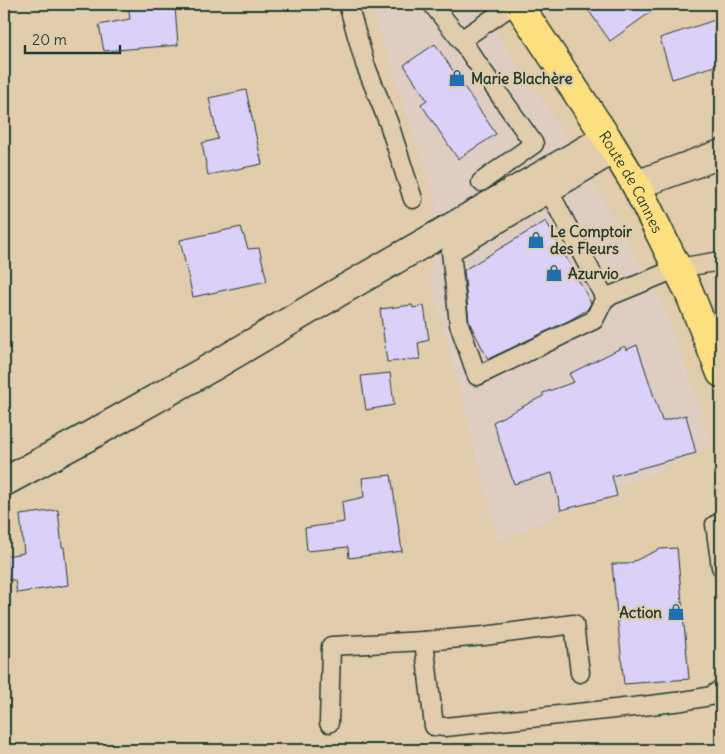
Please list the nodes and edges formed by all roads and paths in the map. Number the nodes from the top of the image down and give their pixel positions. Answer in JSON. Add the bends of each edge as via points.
{"nodes":[{"id":1,"x":348,"y":4,"type":"edge"},
{"id":2,"x":432,"y":4,"type":"edge"},
{"id":3,"x":514,"y":4,"type":"edge"},
{"id":4,"x":518,"y":4,"type":"edge"},
{"id":5,"x":461,"y":40,"type":"junction"},
{"id":6,"x":612,"y":146,"type":"junction"},
{"id":7,"x":721,"y":154,"type":"edge"},
{"id":8,"x":481,"y":182,"type":"dead end"},
{"id":9,"x":636,"y":185,"type":"junction"},
{"id":10,"x":550,"y":193,"type":"junction"},
{"id":11,"x":413,"y":199,"type":"dead end"},
{"id":12,"x":721,"y":261,"type":"edge"},
{"id":13,"x":678,"y":268,"type":"junction"},
{"id":14,"x":605,"y":298,"type":"junction"},
{"id":15,"x":721,"y":373,"type":"edge"},
{"id":16,"x":4,"y":482,"type":"edge"},
{"id":17,"x":721,"y":522,"type":"edge"},
{"id":18,"x":721,"y":567,"type":"edge"},
{"id":19,"x":424,"y":641,"type":"junction"},
{"id":20,"x":580,"y":673,"type":"dead end"},
{"id":21,"x":721,"y":689,"type":"edge"},
{"id":22,"x":329,"y":723,"type":"dead end"}],
"edges":[{"from":1,"to":11,"type":"lane","via":[[365,64],[390,124]]},
{"from":2,"to":5,"type":"lane"},
{"from":3,"to":5,"type":"lane"},
{"from":4,"to":6,"type":"main road","name":"Route de Cannes"},
{"from":5,"to":8,"type":"lane","via":[[534,144]]},
{"from":6,"to":9,"type":"main road","name":"Route de Cannes"},
{"from":6,"to":10,"type":"lane"},
{"from":6,"to":16,"type":"street","via":[[344,289]]},
{"from":7,"to":9,"type":"street"},
{"from":9,"to":13,"type":"main road","name":"Route de Cannes"},
{"from":10,"to":14,"type":"lane"},
{"from":10,"to":14,"type":"lane","via":[[451,252],[459,324],[477,376],[594,320]]},
{"from":12,"to":13,"type":"lane"},
{"from":13,"to":14,"type":"lane"},
{"from":13,"to":15,"type":"main road","name":"Route de Cannes"},
{"from":17,"to":18,"type":"lane","via":[[715,526]]},
{"from":19,"to":20,"type":"lane","via":[[574,624]]},
{"from":19,"to":21,"type":"lane","via":[[434,726],[643,706],[711,696]]},
{"from":19,"to":22,"type":"lane","via":[[331,646]]}]}
